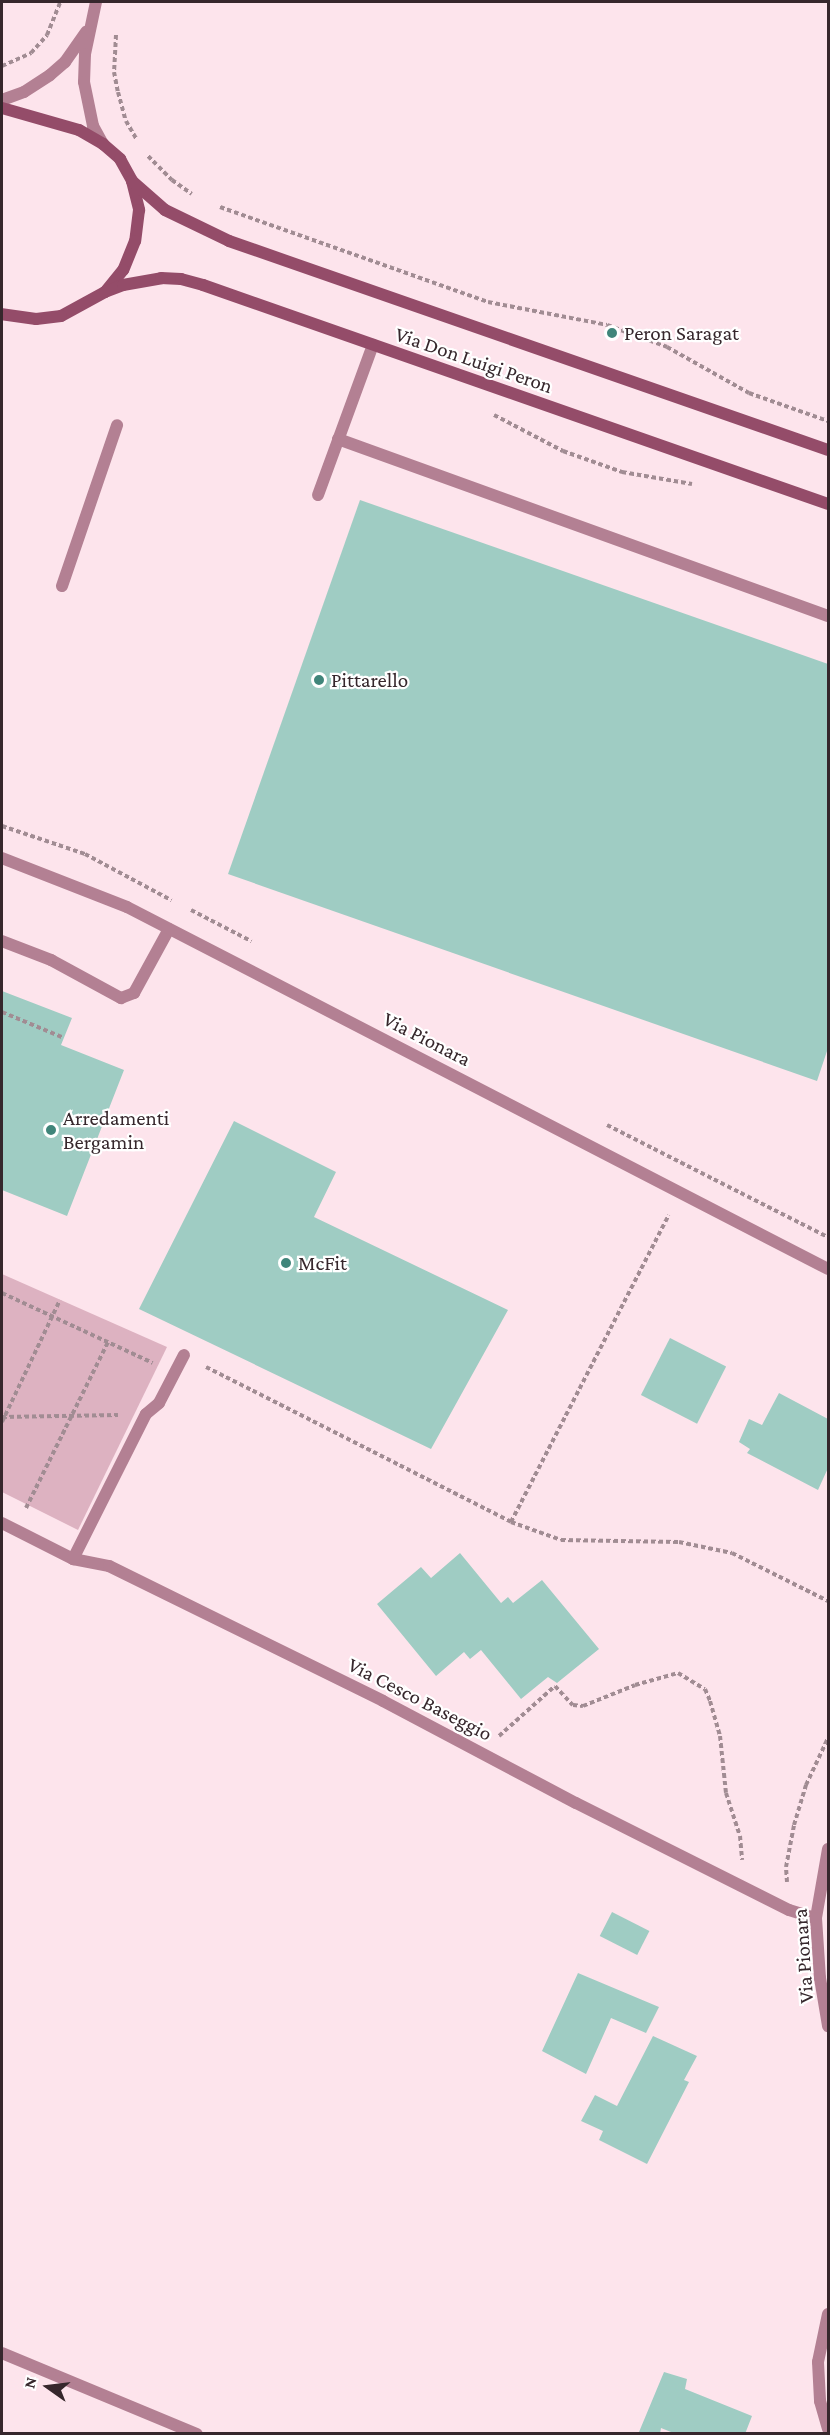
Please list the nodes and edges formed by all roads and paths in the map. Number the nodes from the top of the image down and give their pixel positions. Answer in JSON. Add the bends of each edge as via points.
{"nodes":[{"id":1,"x":60,"y":2,"type":"edge"},
{"id":2,"x":96,"y":2,"type":"edge"},
{"id":3,"x":91,"y":23,"type":"junction"},
{"id":4,"x":117,"y":27,"type":"dead end"},
{"id":5,"x":2,"y":66,"type":"edge"},
{"id":6,"x":2,"y":99,"type":"edge"},
{"id":7,"x":2,"y":108,"type":"edge"},
{"id":8,"x":138,"y":142,"type":"dead end"},
{"id":9,"x":103,"y":144,"type":"junction"},
{"id":10,"x":145,"y":151,"type":"dead end"},
{"id":11,"x":132,"y":181,"type":"junction"},
{"id":12,"x":202,"y":199,"type":"dead end"},
{"id":13,"x":217,"y":206,"type":"dead end"},
{"id":14,"x":105,"y":292,"type":"junction"},
{"id":15,"x":2,"y":314,"type":"edge"},
{"id":16,"x":373,"y":345,"type":"junction"},
{"id":17,"x":485,"y":410,"type":"dead end"},
{"id":18,"x":828,"y":421,"type":"edge"},
{"id":19,"x":117,"y":425,"type":"dead end"},
{"id":20,"x":338,"y":439,"type":"junction"},
{"id":21,"x":828,"y":450,"type":"edge"},
{"id":22,"x":701,"y":486,"type":"dead end"},
{"id":23,"x":318,"y":495,"type":"dead end"},
{"id":24,"x":828,"y":504,"type":"edge"},
{"id":25,"x":62,"y":585,"type":"dead end"},
{"id":26,"x":828,"y":616,"type":"edge"},
{"id":27,"x":2,"y":858,"type":"edge"},
{"id":28,"x":169,"y":929,"type":"junction"},
{"id":29,"x":2,"y":941,"type":"edge"},
{"id":30,"x":2,"y":1012,"type":"edge"},
{"id":31,"x":64,"y":1038,"type":"dead end"},
{"id":32,"x":670,"y":1213,"type":"dead end"},
{"id":33,"x":828,"y":1269,"type":"edge"},
{"id":34,"x":2,"y":1293,"type":"edge"},
{"id":35,"x":60,"y":1300,"type":"dead end"},
{"id":36,"x":52,"y":1316,"type":"junction"},
{"id":37,"x":108,"y":1342,"type":"junction"},
{"id":38,"x":184,"y":1355,"type":"joint"},
{"id":39,"x":150,"y":1374,"type":"dead end"},
{"id":40,"x":74,"y":1415,"type":"junction"},
{"id":41,"x":129,"y":1415,"type":"dead end"},
{"id":42,"x":3,"y":1417,"type":"edge"},
{"id":43,"x":2,"y":1422,"type":"edge"},
{"id":44,"x":26,"y":1510,"type":"dead end"},
{"id":45,"x":511,"y":1522,"type":"junction"},
{"id":46,"x":2,"y":1523,"type":"edge"},
{"id":47,"x":73,"y":1559,"type":"junction"},
{"id":48,"x":828,"y":1601,"type":"edge"},
{"id":49,"x":828,"y":1738,"type":"edge"},
{"id":50,"x":488,"y":1756,"type":"junction"},
{"id":51,"x":828,"y":1849,"type":"edge"},
{"id":52,"x":743,"y":1887,"type":"junction"},
{"id":53,"x":789,"y":1910,"type":"junction"},
{"id":54,"x":816,"y":1918,"type":"junction"},
{"id":55,"x":828,"y":2026,"type":"edge"},
{"id":56,"x":828,"y":2314,"type":"edge"},
{"id":57,"x":2,"y":2353,"type":"edge"},
{"id":58,"x":828,"y":2429,"type":"edge"},
{"id":59,"x":197,"y":2433,"type":"edge"}],
"edges":[{"from":1,"to":5,"type":"path","via":[[42,41],[31,53]]},
{"from":2,"to":3,"type":"street"},
{"from":3,"to":6,"type":"street","via":[[77,47],[50,75],[24,92]]},
{"from":3,"to":9,"type":"street","via":[[84,82],[93,126]]},
{"from":4,"to":8,"type":"path","via":[[114,72],[126,121]]},
{"from":7,"to":9,"type":"street","via":[[79,130]]},
{"from":9,"to":11,"type":"street","via":[[120,159]]},
{"from":10,"to":12,"type":"path","via":[[172,180]]},
{"from":11,"to":14,"type":"street","via":[[139,210],[135,241],[123,270]]},
{"from":11,"to":21,"type":"street","name":"Via Don Luigi Peron","via":[[165,210],[229,241]]},
{"from":13,"to":18,"type":"path","via":[[488,302],[607,325],[667,347],[749,393]]},
{"from":14,"to":15,"type":"street","via":[[62,316],[36,319]]},
{"from":14,"to":16,"type":"street","name":"Via Don Luigi Peron","via":[[141,281],[181,279]]},
{"from":16,"to":20,"type":"street"},
{"from":16,"to":24,"type":"street","name":"Via Don Luigi Peron"},
{"from":17,"to":22,"type":"path","via":[[563,451],[622,472]]},
{"from":19,"to":25,"type":"street"},
{"from":20,"to":23,"type":"street"},
{"from":20,"to":26,"type":"street"},
{"from":27,"to":28,"type":"street","name":"Via Pionara","via":[[85,889]]},
{"from":28,"to":29,"type":"street","via":[[134,993],[121,998],[51,960]]},
{"from":28,"to":33,"type":"street","name":"Via Pionara"},
{"from":30,"to":31,"type":"path"},
{"from":32,"to":45,"type":"path"},
{"from":34,"to":36,"type":"path"},
{"from":35,"to":36,"type":"path"},
{"from":36,"to":37,"type":"path"},
{"from":36,"to":42,"type":"path"},
{"from":37,"to":39,"type":"path","via":[[155,1363]]},
{"from":37,"to":40,"type":"path"},
{"from":38,"to":45,"type":"path"},
{"from":38,"to":47,"type":"street","via":[[159,1402],[146,1414]]},
{"from":40,"to":41,"type":"path"},
{"from":40,"to":42,"type":"path"},
{"from":40,"to":44,"type":"path"},
{"from":42,"to":43,"type":"path"},
{"from":45,"to":48,"type":"path","via":[[561,1540],[679,1542],[732,1553]]},
{"from":46,"to":47,"type":"street","name":"Via Cesco Baseggio"},
{"from":47,"to":50,"type":"street","name":"Via Cesco Baseggio","via":[[109,1566]]},
{"from":49,"to":53,"type":"path","via":[[806,1785],[794,1825],[786,1867]]},
{"from":50,"to":52,"type":"street","name":"Via Cesco Baseggio"},
{"from":50,"to":52,"type":"path","via":[[498,1737],[555,1686],[573,1705],[583,1706],[678,1673],[705,1689],[710,1701],[720,1736],[726,1793],[740,1836]]},
{"from":51,"to":54,"type":"street","name":"Via Pionara"},
{"from":52,"to":53,"type":"street","name":"Via Cesco Baseggio"},
{"from":53,"to":54,"type":"street","name":"Via Cesco Baseggio"},
{"from":54,"to":55,"type":"street","name":"Via Pionara"},
{"from":56,"to":58,"type":"street","via":[[818,2362],[820,2401]]},
{"from":57,"to":59,"type":"street"}]}
